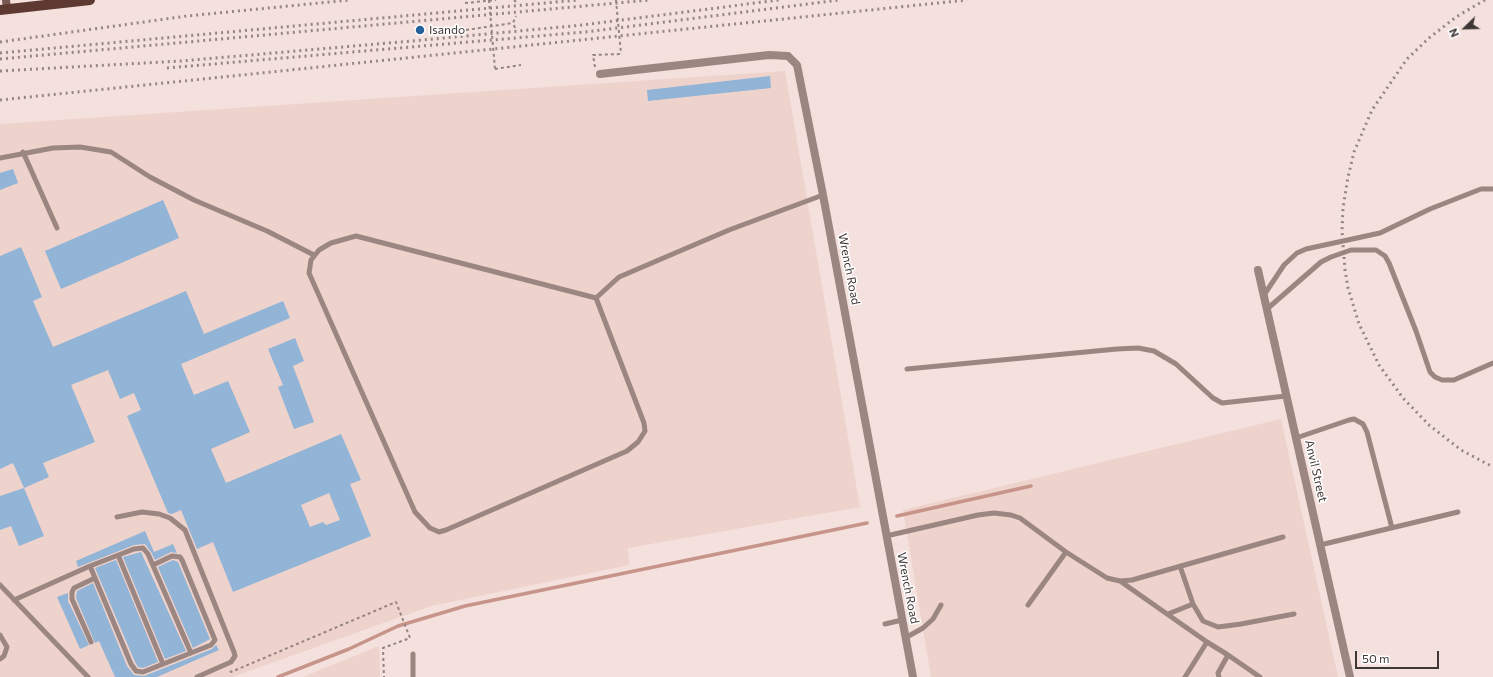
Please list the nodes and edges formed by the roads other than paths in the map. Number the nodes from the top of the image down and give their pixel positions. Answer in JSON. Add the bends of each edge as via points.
{"nodes":[{"id":1,"x":90,"y":0,"type":"edge"},
{"id":2,"x":18,"y":4,"type":"edge"},
{"id":3,"x":4,"y":6,"type":"edge"},
{"id":4,"x":600,"y":74,"type":"dead end"},
{"id":5,"x":24,"y":152,"type":"junction"},
{"id":6,"x":0,"y":158,"type":"edge"},
{"id":7,"x":1493,"y":189,"type":"edge"},
{"id":8,"x":823,"y":195,"type":"junction"},
{"id":9,"x":57,"y":228,"type":"dead end"},
{"id":10,"x":314,"y":254,"type":"junction"},
{"id":11,"x":1258,"y":270,"type":"dead end"},
{"id":12,"x":1264,"y":295,"type":"junction"},
{"id":13,"x":596,"y":298,"type":"junction"},
{"id":14,"x":1267,"y":309,"type":"junction"},
{"id":15,"x":1493,"y":363,"type":"edge"},
{"id":16,"x":907,"y":369,"type":"dead end"},
{"id":17,"x":1286,"y":396,"type":"junction"},
{"id":18,"x":1296,"y":438,"type":"junction"},
{"id":19,"x":1458,"y":512,"type":"dead end"},
{"id":20,"x":116,"y":517,"type":"dead end"},
{"id":21,"x":1392,"y":528,"type":"junction"},
{"id":22,"x":886,"y":536,"type":"junction"},
{"id":23,"x":1283,"y":538,"type":"dead end"},
{"id":24,"x":1320,"y":545,"type":"junction"},
{"id":25,"x":1066,"y":552,"type":"junction"},
{"id":26,"x":118,"y":555,"type":"junction"},
{"id":27,"x":153,"y":565,"type":"junction"},
{"id":28,"x":90,"y":566,"type":"junction"},
{"id":29,"x":1180,"y":566,"type":"junction"},
{"id":30,"x":95,"y":578,"type":"junction"},
{"id":31,"x":1120,"y":581,"type":"junction"},
{"id":32,"x":0,"y":585,"type":"edge"},
{"id":33,"x":14,"y":600,"type":"junction"},
{"id":34,"x":1193,"y":604,"type":"junction"},
{"id":35,"x":941,"y":605,"type":"dead end"},
{"id":36,"x":1028,"y":605,"type":"dead end"},
{"id":37,"x":1168,"y":614,"type":"junction"},
{"id":38,"x":1294,"y":614,"type":"dead end"},
{"id":39,"x":902,"y":620,"type":"junction"},
{"id":40,"x":885,"y":624,"type":"dead end"},
{"id":41,"x":0,"y":635,"type":"edge"},
{"id":42,"x":905,"y":638,"type":"junction"},
{"id":43,"x":90,"y":642,"type":"dead end"},
{"id":44,"x":1207,"y":642,"type":"junction"},
{"id":45,"x":191,"y":653,"type":"junction"},
{"id":46,"x":413,"y":654,"type":"dead end"},
{"id":47,"x":1228,"y":655,"type":"junction"},
{"id":48,"x":0,"y":659,"type":"edge"},
{"id":49,"x":163,"y":664,"type":"junction"},
{"id":50,"x":88,"y":677,"type":"edge"},
{"id":51,"x":197,"y":677,"type":"edge"},
{"id":52,"x":413,"y":677,"type":"edge"},
{"id":53,"x":913,"y":677,"type":"edge"},
{"id":54,"x":1185,"y":677,"type":"edge"},
{"id":55,"x":1218,"y":677,"type":"edge"},
{"id":56,"x":1260,"y":677,"type":"edge"},
{"id":57,"x":1350,"y":677,"type":"edge"}],
"edges":[{"from":1,"to":2,"type":"main road"},
{"from":2,"to":3,"type":"main road"},
{"from":4,"to":8,"type":"street","name":"Wrench Road","via":[[769,55],[788,56],[799,70]]},
{"from":5,"to":6,"type":"lane"},
{"from":5,"to":9,"type":"lane"},
{"from":5,"to":10,"type":"lane","via":[[80,147],[112,152],[150,177],[194,200],[267,230]]},
{"from":7,"to":12,"type":"lane","via":[[1481,190],[1430,209],[1380,233],[1329,243],[1297,253],[1284,265]]},
{"from":8,"to":13,"type":"lane","via":[[729,230],[619,277]]},
{"from":8,"to":22,"type":"street","name":"Wrench Road"},
{"from":10,"to":13,"type":"lane","via":[[331,243],[356,236]]},
{"from":10,"to":13,"type":"lane","via":[[309,273],[415,512],[427,526],[439,532],[628,451],[638,442],[645,431],[642,415]]},
{"from":11,"to":12,"type":"street","name":"Anvil Street"},
{"from":12,"to":14,"type":"street","name":"Anvil Street"},
{"from":14,"to":15,"type":"lane","via":[[1331,256],[1351,250],[1376,250],[1385,256],[1430,372],[1435,377],[1454,380]]},
{"from":14,"to":17,"type":"street","name":"Anvil Street"},
{"from":16,"to":17,"type":"lane","via":[[1138,348],[1154,351],[1176,364],[1213,398],[1222,403]]},
{"from":17,"to":18,"type":"street","name":"Anvil Street"},
{"from":18,"to":21,"type":"lane","via":[[1349,420],[1354,419],[1362,424],[1367,432]]},
{"from":18,"to":24,"type":"street","name":"Anvil Street"},
{"from":19,"to":21,"type":"lane"},
{"from":20,"to":51,"type":"lane","via":[[142,512],[159,514],[182,527],[234,652],[233,659],[228,664]]},
{"from":21,"to":24,"type":"lane"},
{"from":22,"to":25,"type":"lane","via":[[994,513],[1020,518]]},
{"from":22,"to":39,"type":"street","name":"Wrench Road"},
{"from":23,"to":29,"type":"lane"},
{"from":24,"to":57,"type":"street","name":"Anvil Street"},
{"from":25,"to":31,"type":"lane","via":[[1107,578]]},
{"from":25,"to":36,"type":"lane"},
{"from":26,"to":27,"type":"lane","via":[[138,547],[143,548]]},
{"from":26,"to":28,"type":"lane"},
{"from":26,"to":49,"type":"lane"},
{"from":27,"to":45,"type":"lane"},
{"from":27,"to":45,"type":"lane","via":[[172,556],[180,557],[182,560],[215,638],[211,645]]},
{"from":28,"to":30,"type":"lane"},
{"from":28,"to":33,"type":"lane"},
{"from":29,"to":31,"type":"lane"},
{"from":29,"to":34,"type":"lane"},
{"from":30,"to":43,"type":"lane","via":[[74,588],[72,592],[72,598]]},
{"from":30,"to":49,"type":"lane","via":[[134,668],[143,672]]},
{"from":31,"to":37,"type":"lane"},
{"from":32,"to":33,"type":"lane"},
{"from":33,"to":50,"type":"lane"},
{"from":34,"to":37,"type":"lane"},
{"from":34,"to":38,"type":"lane","via":[[1203,621],[1218,627]]},
{"from":35,"to":42,"type":"lane","via":[[924,628]]},
{"from":37,"to":44,"type":"lane"},
{"from":39,"to":40,"type":"lane"},
{"from":39,"to":42,"type":"street","name":"Wrench Road"},
{"from":41,"to":48,"type":"lane","via":[[7,647]]},
{"from":42,"to":53,"type":"street","name":"Wrench Road"},
{"from":44,"to":47,"type":"lane"},
{"from":44,"to":54,"type":"lane"},
{"from":45,"to":49,"type":"lane"},
{"from":46,"to":52,"type":"lane"},
{"from":47,"to":55,"type":"lane"},
{"from":47,"to":56,"type":"lane"}]}
